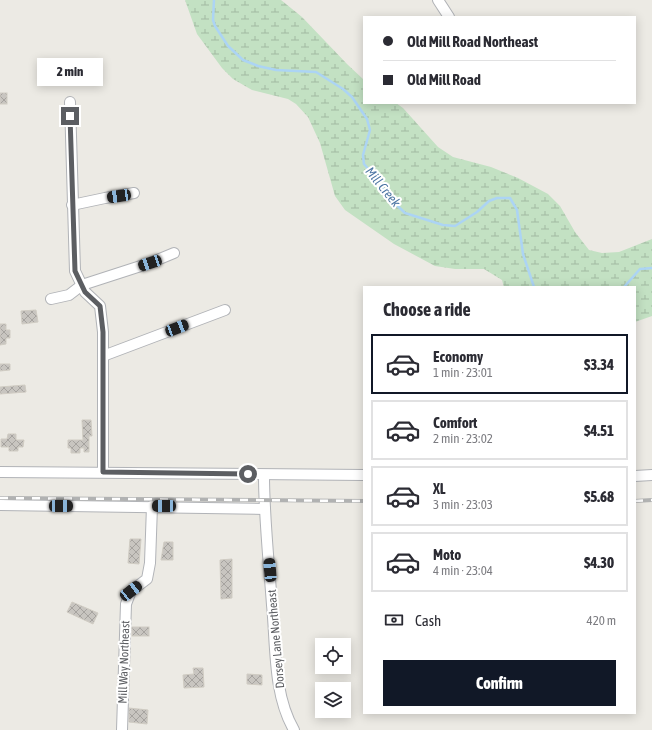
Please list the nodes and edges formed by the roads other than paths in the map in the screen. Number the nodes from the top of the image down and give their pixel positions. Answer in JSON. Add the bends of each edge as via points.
{"nodes":[{"id":1,"x":438,"y":0,"type":"edge"},
{"id":2,"x":447,"y":16,"type":"edge"},
{"id":3,"x":70,"y":102,"type":"dead end"},
{"id":4,"x":134,"y":193,"type":"dead end"},
{"id":5,"x":72,"y":205,"type":"junction"},
{"id":6,"x":174,"y":253,"type":"dead end"},
{"id":7,"x":82,"y":285,"type":"junction"},
{"id":8,"x":52,"y":299,"type":"dead end"},
{"id":9,"x":225,"y":310,"type":"dead end"},
{"id":10,"x":104,"y":356,"type":"junction"},
{"id":11,"x":0,"y":472,"type":"edge"},
{"id":12,"x":103,"y":472,"type":"junction"},
{"id":13,"x":264,"y":475,"type":"junction"},
{"id":14,"x":363,"y":475,"type":"edge"},
{"id":15,"x":652,"y":475,"type":"edge"},
{"id":16,"x":636,"y":476,"type":"edge"},
{"id":17,"x":0,"y":505,"type":"edge"},
{"id":18,"x":152,"y":506,"type":"junction"},
{"id":19,"x":265,"y":509,"type":"junction"},
{"id":20,"x":122,"y":730,"type":"edge"},
{"id":21,"x":294,"y":730,"type":"edge"}],
"edges":[{"from":1,"to":2,"type":"street"},
{"from":3,"to":5,"type":"street"},
{"from":4,"to":5,"type":"street"},
{"from":5,"to":7,"type":"street","via":[[75,271]]},
{"from":6,"to":7,"type":"street"},
{"from":7,"to":8,"type":"street","via":[[69,295]]},
{"from":7,"to":10,"type":"street","via":[[85,292],[100,306]]},
{"from":9,"to":10,"type":"street"},
{"from":10,"to":12,"type":"street"},
{"from":11,"to":12,"type":"street"},
{"from":12,"to":13,"type":"street"},
{"from":13,"to":14,"type":"street"},
{"from":13,"to":19,"type":"street","name":"Dorsey Lane Northeast"},
{"from":15,"to":16,"type":"street"},
{"from":17,"to":18,"type":"street"},
{"from":18,"to":19,"type":"street"},
{"from":18,"to":20,"type":"street","name":"Mill Way Northeast","via":[[147,579],[131,591],[126,604]]},
{"from":19,"to":21,"type":"street","name":"Dorsey Lane Northeast","via":[[280,691]]}]}
